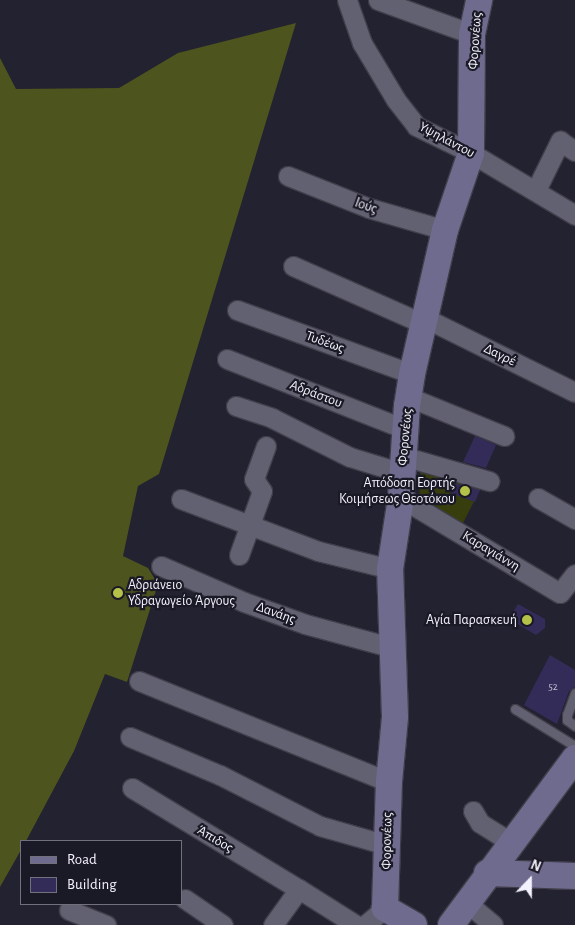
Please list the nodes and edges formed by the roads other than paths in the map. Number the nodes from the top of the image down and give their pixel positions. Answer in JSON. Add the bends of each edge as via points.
{"nodes":[{"id":1,"x":347,"y":0,"type":"edge"},
{"id":2,"x":378,"y":0,"type":"edge"},
{"id":3,"x":479,"y":0,"type":"edge"},
{"id":4,"x":472,"y":34,"type":"junction"},
{"id":5,"x":563,"y":143,"type":"edge"},
{"id":6,"x":471,"y":153,"type":"junction"},
{"id":7,"x":288,"y":176,"type":"dead end"},
{"id":8,"x":536,"y":190,"type":"junction"},
{"id":9,"x":575,"y":214,"type":"edge"},
{"id":10,"x":446,"y":230,"type":"junction"},
{"id":11,"x":293,"y":266,"type":"dead end"},
{"id":12,"x":237,"y":310,"type":"dead end"},
{"id":13,"x":424,"y":321,"type":"junction"},
{"id":14,"x":227,"y":359,"type":"dead end"},
{"id":15,"x":410,"y":386,"type":"junction"},
{"id":16,"x":575,"y":392,"type":"edge"},
{"id":17,"x":236,"y":406,"type":"dead end"},
{"id":18,"x":405,"y":429,"type":"junction"},
{"id":19,"x":504,"y":436,"type":"dead end"},
{"id":20,"x":266,"y":446,"type":"dead end"},
{"id":21,"x":402,"y":476,"type":"junction"},
{"id":22,"x":489,"y":480,"type":"dead end"},
{"id":23,"x":538,"y":498,"type":"dead end"},
{"id":24,"x":181,"y":499,"type":"dead end"},
{"id":25,"x":575,"y":519,"type":"edge"},
{"id":26,"x":249,"y":526,"type":"junction"},
{"id":27,"x":240,"y":556,"type":"dead end"},
{"id":28,"x":161,"y":566,"type":"dead end"},
{"id":29,"x":390,"y":569,"type":"junction"},
{"id":30,"x":575,"y":574,"type":"edge"},
{"id":31,"x":394,"y":648,"type":"junction"},
{"id":32,"x":139,"y":681,"type":"dead end"},
{"id":33,"x":575,"y":693,"type":"edge"},
{"id":34,"x":515,"y":709,"type":"dead end"},
{"id":35,"x":575,"y":726,"type":"edge"},
{"id":36,"x":130,"y":737,"type":"dead end"},
{"id":37,"x":575,"y":746,"type":"edge"},
{"id":38,"x":575,"y":758,"type":"edge"},
{"id":39,"x":388,"y":782,"type":"junction"},
{"id":40,"x":132,"y":788,"type":"dead end"},
{"id":41,"x":473,"y":812,"type":"dead end"},
{"id":42,"x":510,"y":842,"type":"junction"},
{"id":43,"x":387,"y":845,"type":"junction"},
{"id":44,"x":487,"y":874,"type":"junction"},
{"id":45,"x":575,"y":876,"type":"edge"},
{"id":46,"x":299,"y":889,"type":"junction"},
{"id":47,"x":185,"y":900,"type":"dead end"},
{"id":48,"x":466,"y":902,"type":"junction"},
{"id":49,"x":386,"y":908,"type":"junction"},
{"id":50,"x":69,"y":910,"type":"dead end"},
{"id":51,"x":106,"y":925,"type":"edge"},
{"id":52,"x":222,"y":925,"type":"edge"},
{"id":53,"x":272,"y":925,"type":"edge"},
{"id":54,"x":356,"y":925,"type":"edge"},
{"id":55,"x":365,"y":925,"type":"edge"},
{"id":56,"x":414,"y":925,"type":"edge"},
{"id":57,"x":450,"y":925,"type":"edge"},
{"id":58,"x":493,"y":925,"type":"edge"}],
"edges":[{"from":1,"to":6,"type":"street","name":"Υψηλάντου","via":[[362,43],[396,100],[416,126]]},
{"from":2,"to":4,"type":"street"},
{"from":3,"to":4,"type":"street","name":"Φορονέως"},
{"from":4,"to":6,"type":"street","name":"Φορονέως"},
{"from":5,"to":8,"type":"street"},
{"from":6,"to":8,"type":"street","name":"Υψηλάντου"},
{"from":6,"to":10,"type":"street","name":"Φορονέως"},
{"from":7,"to":10,"type":"street","name":"Ιούς","via":[[369,208]]},
{"from":8,"to":9,"type":"street","name":"Υψηλάντου"},
{"from":10,"to":13,"type":"street","name":"Φορονέως"},
{"from":11,"to":13,"type":"street","name":"Δαγρέ"},
{"from":12,"to":15,"type":"street","name":"Τυδέως"},
{"from":13,"to":15,"type":"street","name":"Φορονέως"},
{"from":13,"to":16,"type":"street","name":"Δαγρέ"},
{"from":14,"to":18,"type":"street","name":"Αδράστου"},
{"from":15,"to":18,"type":"street","name":"Φορονέως"},
{"from":15,"to":19,"type":"street","name":"Τυδέως"},
{"from":17,"to":21,"type":"street","via":[[272,418],[350,457]]},
{"from":18,"to":21,"type":"street","name":"Φορονέως"},
{"from":20,"to":26,"type":"street","via":[[254,479],[262,491]]},
{"from":21,"to":22,"type":"street"},
{"from":21,"to":29,"type":"street","name":"Φορονέως"},
{"from":21,"to":30,"type":"street","name":"Καραγιάννη","via":[[560,593]]},
{"from":23,"to":25,"type":"street"},
{"from":24,"to":26,"type":"street"},
{"from":26,"to":27,"type":"street"},
{"from":26,"to":29,"type":"street","via":[[318,551]]},
{"from":28,"to":31,"type":"street","name":"Δανάης","via":[[305,624]]},
{"from":29,"to":31,"type":"street","name":"Φορονέως"},
{"from":31,"to":39,"type":"street","name":"Φορονέως","via":[[395,716]]},
{"from":32,"to":39,"type":"street"},
{"from":33,"to":35,"type":"lane","via":[[567,720]]},
{"from":34,"to":37,"type":"lane"},
{"from":36,"to":43,"type":"street","via":[[203,767],[320,826]]},
{"from":38,"to":42,"type":"street"},
{"from":39,"to":43,"type":"street","name":"Φορονέως"},
{"from":40,"to":46,"type":"street","name":"Άπιδος"},
{"from":41,"to":42,"type":"street","via":[[480,823]]},
{"from":42,"to":44,"type":"street"},
{"from":43,"to":49,"type":"street","name":"Φορονέως"},
{"from":44,"to":45,"type":"street"},
{"from":44,"to":48,"type":"street"},
{"from":46,"to":53,"type":"street"},
{"from":46,"to":54,"type":"street","name":"Άπιδος"},
{"from":47,"to":52,"type":"street"},
{"from":48,"to":57,"type":"street"},
{"from":48,"to":58,"type":"street"},
{"from":49,"to":55,"type":"street"},
{"from":49,"to":56,"type":"street"},
{"from":50,"to":51,"type":"street"}]}
